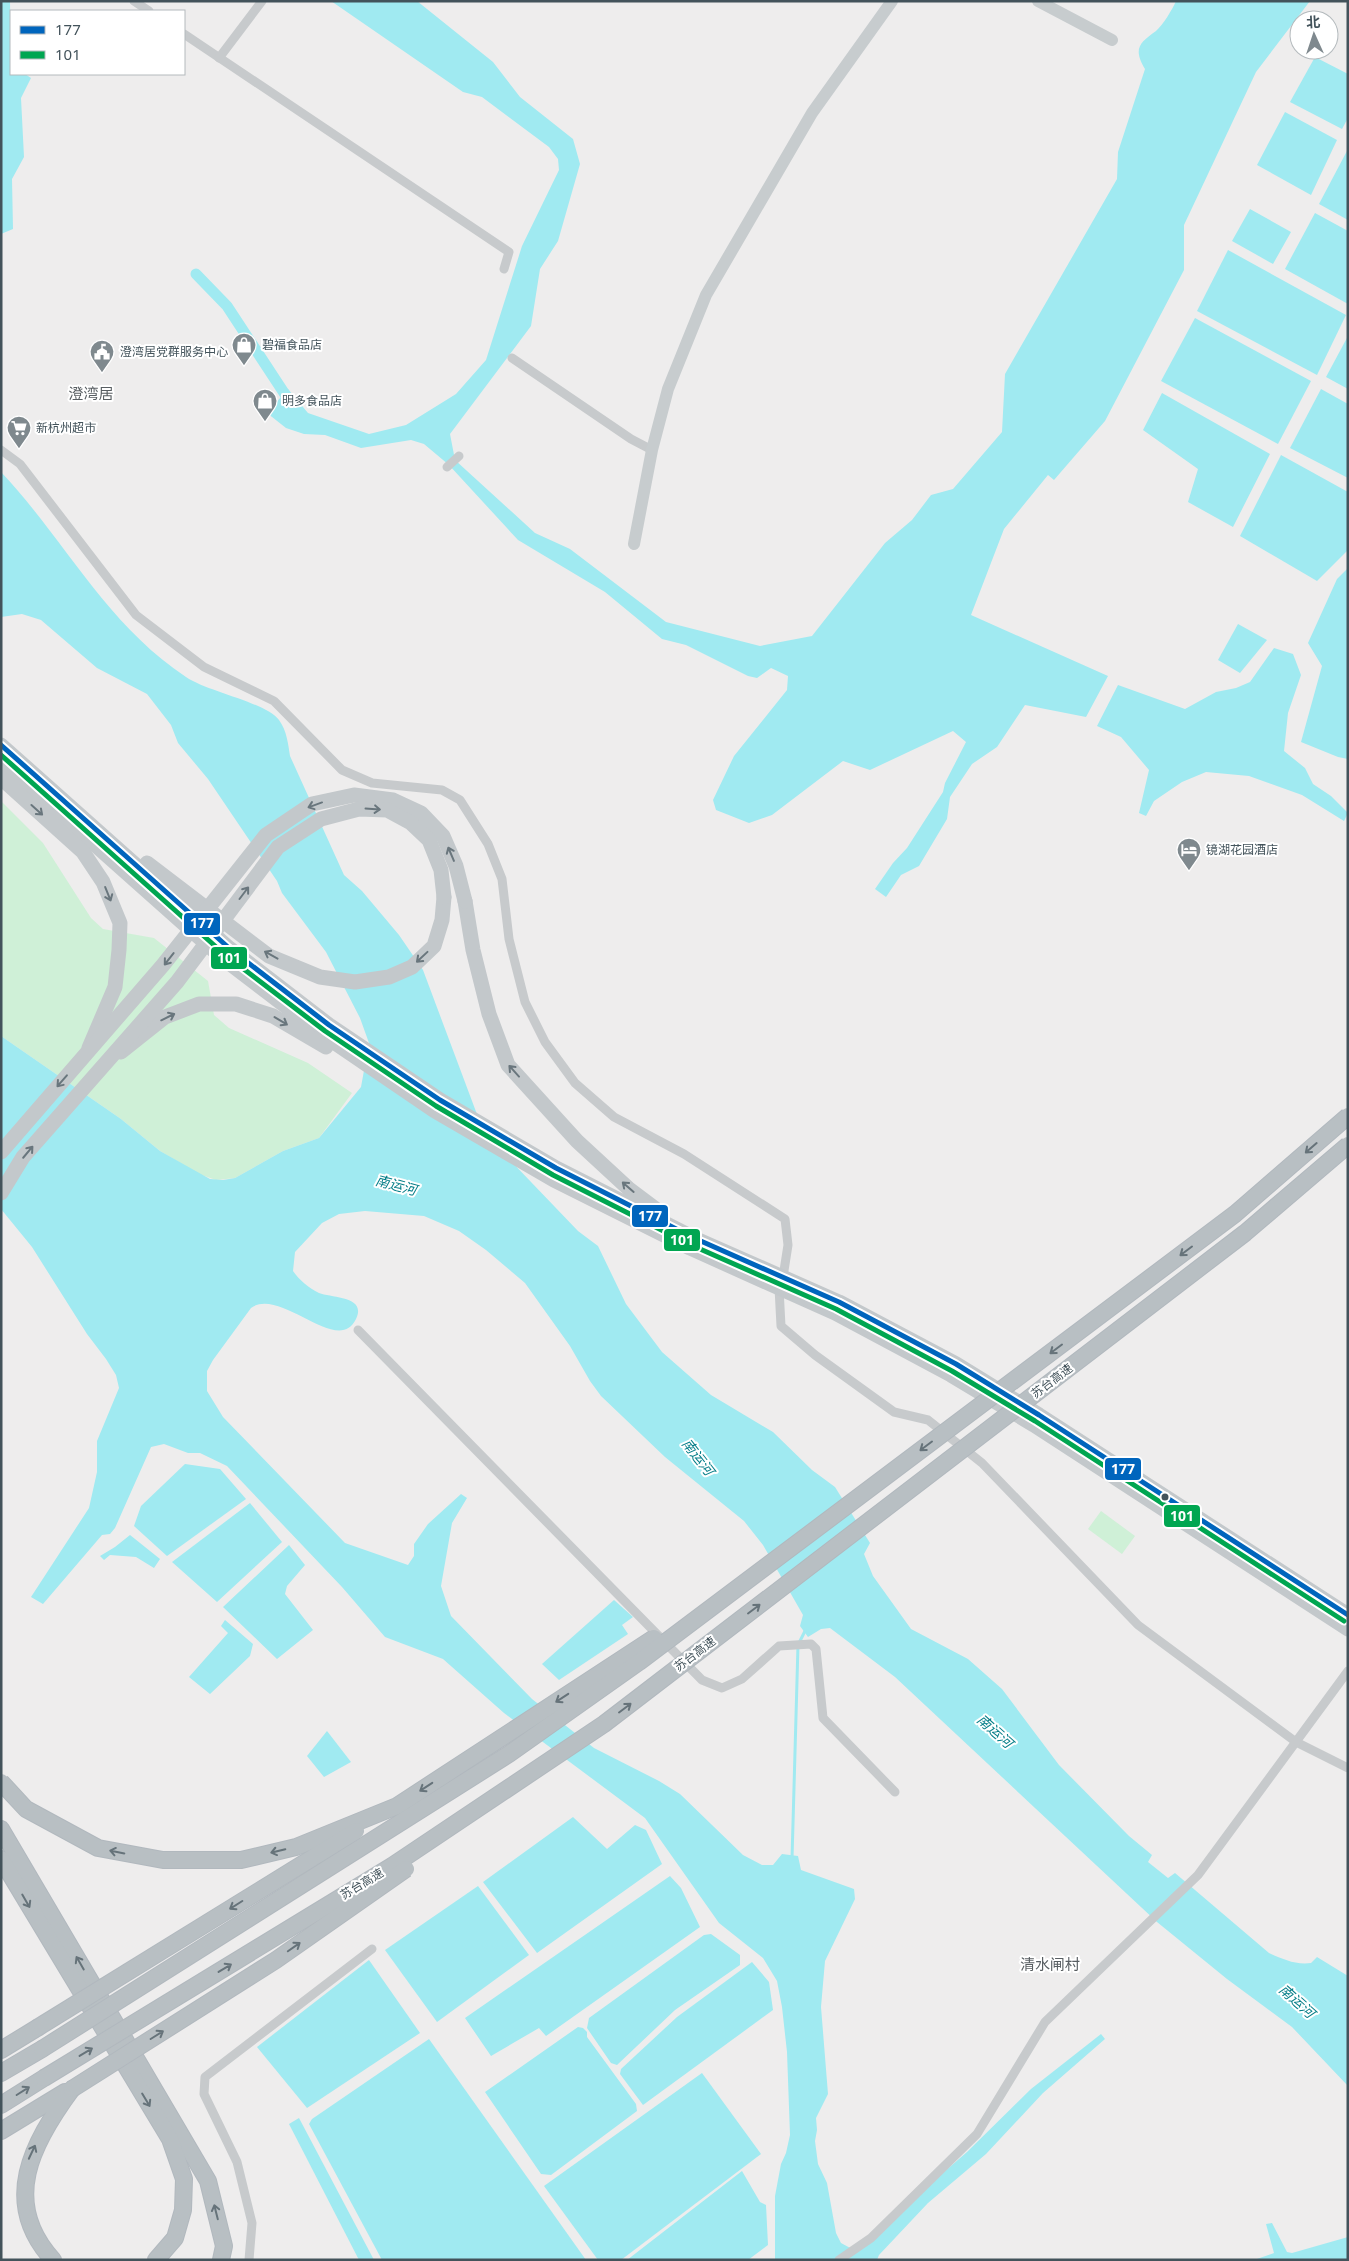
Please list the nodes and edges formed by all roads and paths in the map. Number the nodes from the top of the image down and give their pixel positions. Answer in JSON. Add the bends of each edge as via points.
{"nodes":[{"id":1,"x":134,"y":1,"type":"edge"},
{"id":2,"x":262,"y":1,"type":"edge"},
{"id":3,"x":892,"y":1,"type":"edge"},
{"id":4,"x":1038,"y":1,"type":"edge"},
{"id":5,"x":148,"y":10,"type":"edge"},
{"id":6,"x":185,"y":35,"type":"edge"},
{"id":7,"x":1112,"y":40,"type":"dead end"},
{"id":8,"x":219,"y":58,"type":"junction"},
{"id":9,"x":504,"y":269,"type":"dead end"},
{"id":10,"x":512,"y":358,"type":"dead end"},
{"id":11,"x":1,"y":450,"type":"edge"},
{"id":12,"x":652,"y":450,"type":"junction"},
{"id":13,"x":459,"y":456,"type":"dead end"},
{"id":14,"x":447,"y":467,"type":"dead end"},
{"id":15,"x":634,"y":544,"type":"dead end"},
{"id":16,"x":1,"y":745,"type":"edge"},
{"id":17,"x":1,"y":761,"type":"edge"},
{"id":18,"x":1,"y":778,"type":"edge"},
{"id":19,"x":54,"y":792,"type":"junction"},
{"id":20,"x":87,"y":1052,"type":"junction"},
{"id":21,"x":102,"y":1067,"type":"junction"},
{"id":22,"x":436,"y":1111,"type":"junction"},
{"id":23,"x":1348,"y":1116,"type":"edge"},
{"id":24,"x":1348,"y":1145,"type":"edge"},
{"id":25,"x":1,"y":1152,"type":"edge"},
{"id":26,"x":1,"y":1193,"type":"edge"},
{"id":27,"x":694,"y":1238,"type":"junction"},
{"id":28,"x":781,"y":1282,"type":"junction"},
{"id":29,"x":358,"y":1330,"type":"dead end"},
{"id":30,"x":779,"y":1557,"type":"junction"},
{"id":31,"x":1348,"y":1615,"type":"edge"},
{"id":32,"x":1348,"y":1629,"type":"edge"},
{"id":33,"x":1348,"y":1671,"type":"edge"},
{"id":34,"x":604,"y":1724,"type":"junction"},
{"id":35,"x":1296,"y":1742,"type":"junction"},
{"id":36,"x":1348,"y":1768,"type":"edge"},
{"id":37,"x":1,"y":1782,"type":"edge"},
{"id":38,"x":895,"y":1792,"type":"dead end"},
{"id":39,"x":397,"y":1806,"type":"junction"},
{"id":40,"x":1,"y":1829,"type":"edge"},
{"id":41,"x":1,"y":1859,"type":"edge"},
{"id":42,"x":372,"y":1948,"type":"dead end"},
{"id":43,"x":1,"y":2050,"type":"edge"},
{"id":44,"x":1,"y":2073,"type":"edge"},
{"id":45,"x":72,"y":2089,"type":"junction"},
{"id":46,"x":1,"y":2105,"type":"edge"},
{"id":47,"x":1,"y":2131,"type":"edge"},
{"id":48,"x":53,"y":2260,"type":"edge"},
{"id":49,"x":156,"y":2260,"type":"edge"},
{"id":50,"x":221,"y":2260,"type":"edge"},
{"id":51,"x":249,"y":2260,"type":"edge"},
{"id":52,"x":839,"y":2260,"type":"edge"}],
"edges":[{"from":1,"to":5,"type":"street"},
{"from":2,"to":8,"type":"street"},
{"from":3,"to":12,"type":"street","via":[[812,113],[706,295],[668,389]]},
{"from":4,"to":7,"type":"street"},
{"from":6,"to":8,"type":"street"},
{"from":8,"to":9,"type":"street","via":[[509,252]]},
{"from":10,"to":12,"type":"street"},
{"from":11,"to":28,"type":"street","via":[[20,464],[136,615],[204,667],[274,701],[342,770],[372,783],[442,790],[460,800],[488,844],[502,879],[509,939],[525,1002],[545,1042],[575,1083],[614,1117],[684,1154],[785,1219],[788,1245]]},
{"from":12,"to":15,"type":"street"},
{"from":13,"to":14,"type":"street"},
{"from":16,"to":19,"type":"main road"},
{"from":17,"to":22,"type":"main road","via":[[220,956],[322,1034]]},
{"from":18,"to":20,"type":"main road","one_way":true,"via":[[83,852],[103,882],[120,923],[115,987]]},
{"from":21,"to":19,"type":"main road","one_way":true,"bridge":true,"via":[[177,982],[278,847],[321,819],[359,809],[387,810],[411,824],[429,840],[441,870],[442,920],[434,946],[412,967],[389,976],[355,982],[320,977],[269,956]]},
{"from":19,"to":27,"type":"main road","via":[[229,948],[329,1025],[465,1115],[556,1168]]},
{"from":20,"to":25,"type":"main road","one_way":true,"bridge":true},
{"from":27,"to":20,"type":"main road","one_way":true,"bridge":true,"via":[[629,1189],[577,1141],[508,1065],[489,1014],[456,866],[443,836],[421,813],[393,800],[354,795],[312,804],[266,835],[163,965]]},
{"from":21,"to":22,"type":"main road","one_way":true,"bridge":true,"via":[[165,1017],[199,1004],[236,1004],[273,1016]]},
{"from":26,"to":21,"type":"main road","one_way":true,"bridge":true,"via":[[23,1157]]},
{"from":22,"to":28,"type":"main road","via":[[554,1180],[690,1248]]},
{"from":23,"to":30,"type":"highway","name":"苏台高速","one_way":true,"bridge":true,"via":[[1234,1214]]},
{"from":34,"to":24,"type":"highway","name":"苏台高速","one_way":true,"bridge":true,"via":[[1245,1233]]},
{"from":27,"to":28,"type":"main road"},
{"from":28,"to":31,"type":"main road","via":[[839,1302],[956,1364]]},
{"from":28,"to":32,"type":"main road","via":[[1034,1425]]},
{"from":28,"to":35,"type":"street","via":[[781,1326],[814,1355],[894,1412],[928,1420],[982,1463],[1138,1625]]},
{"from":29,"to":38,"type":"street","via":[[702,1680],[722,1688],[742,1679],[779,1646],[811,1644],[816,1649],[823,1718]]},
{"from":30,"to":39,"type":"highway","one_way":true,"bridge":true},
{"from":30,"to":44,"type":"highway","name":"苏台高速","bridge":true,"via":[[509,1754]]},
{"from":33,"to":35,"type":"street"},
{"from":45,"to":34,"type":"highway","one_way":true,"bridge":true,"via":[[276,1960]]},
{"from":46,"to":34,"type":"highway","name":"苏台高速","one_way":true,"bridge":true,"via":[[392,1866]]},
{"from":35,"to":36,"type":"street"},
{"from":35,"to":52,"type":"street","via":[[1198,1875],[1044,2022],[977,2134],[871,2238]]},
{"from":39,"to":37,"type":"highway","one_way":true,"bridge":true,"via":[[296,1847],[241,1860],[163,1860],[98,1848],[26,1809]]},
{"from":39,"to":43,"type":"highway","one_way":true,"bridge":true},
{"from":50,"to":40,"type":"highway","one_way":true,"via":[[224,2246],[208,2181]]},
{"from":41,"to":49,"type":"highway","one_way":true,"via":[[170,2139],[184,2179],[183,2210],[174,2238]]},
{"from":42,"to":51,"type":"street","via":[[205,2077],[204,2094],[237,2162],[252,2223]]},
{"from":45,"to":47,"type":"highway"},
{"from":48,"to":45,"type":"highway","one_way":true,"via":[[38,2246],[25,2220],[21,2188],[29,2157],[47,2122]]}]}
